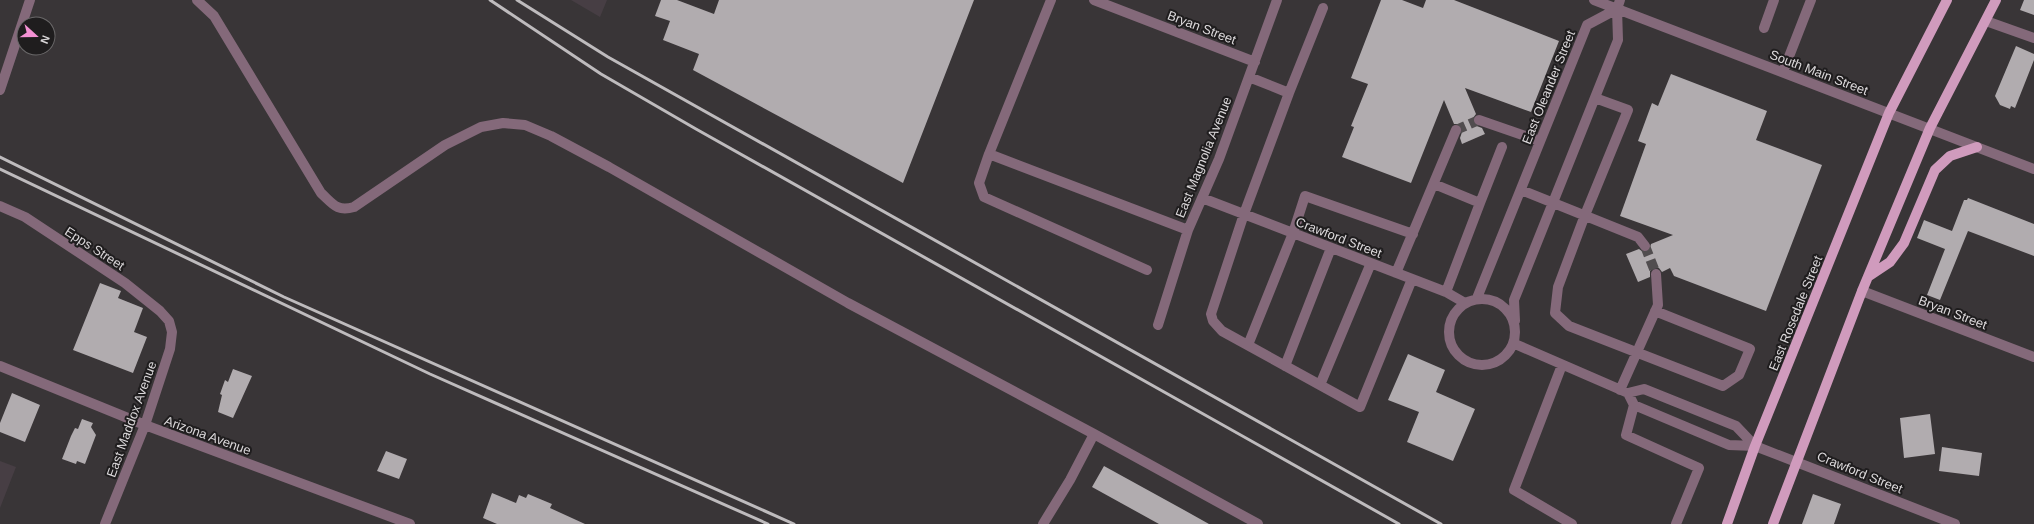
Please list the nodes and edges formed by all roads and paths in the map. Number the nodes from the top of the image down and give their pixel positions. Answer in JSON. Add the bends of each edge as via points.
{"nodes":[{"id":1,"x":30,"y":0,"type":"edge"},
{"id":2,"x":197,"y":0,"type":"edge"},
{"id":3,"x":1051,"y":0,"type":"edge"},
{"id":4,"x":1094,"y":0,"type":"edge"},
{"id":5,"x":1277,"y":0,"type":"edge"},
{"id":6,"x":1594,"y":0,"type":"edge"},
{"id":7,"x":1774,"y":0,"type":"edge"},
{"id":8,"x":1811,"y":0,"type":"edge"},
{"id":9,"x":1996,"y":0,"type":"edge"},
{"id":10,"x":1945,"y":1,"type":"edge"},
{"id":11,"x":1618,"y":4,"type":"edge"},
{"id":12,"x":1323,"y":8,"type":"dead end"},
{"id":13,"x":1986,"y":22,"type":"junction"},
{"id":14,"x":1764,"y":28,"type":"dead end"},
{"id":15,"x":2034,"y":38,"type":"edge"},
{"id":16,"x":1255,"y":62,"type":"junction"},
{"id":17,"x":1783,"y":72,"type":"junction"},
{"id":18,"x":1249,"y":78,"type":"junction"},
{"id":19,"x":0,"y":90,"type":"edge"},
{"id":20,"x":1289,"y":93,"type":"junction"},
{"id":21,"x":1595,"y":98,"type":"junction"},
{"id":22,"x":1889,"y":113,"type":"junction"},
{"id":23,"x":1479,"y":120,"type":"tunnel mouth"},
{"id":24,"x":1930,"y":128,"type":"junction"},
{"id":25,"x":1456,"y":130,"type":"tunnel mouth"},
{"id":26,"x":1540,"y":141,"type":"junction"},
{"id":27,"x":1977,"y":147,"type":"junction"},
{"id":28,"x":1502,"y":148,"type":"dead end"},
{"id":29,"x":989,"y":154,"type":"junction"},
{"id":30,"x":2034,"y":169,"type":"edge"},
{"id":31,"x":1434,"y":184,"type":"junction"},
{"id":32,"x":1521,"y":190,"type":"junction"},
{"id":33,"x":1202,"y":198,"type":"junction"},
{"id":34,"x":1553,"y":202,"type":"junction"},
{"id":35,"x":1480,"y":203,"type":"junction"},
{"id":36,"x":0,"y":206,"type":"edge"},
{"id":37,"x":1244,"y":214,"type":"junction"},
{"id":38,"x":1585,"y":215,"type":"junction"},
{"id":39,"x":1188,"y":230,"type":"junction"},
{"id":40,"x":1293,"y":233,"type":"junction"},
{"id":41,"x":1413,"y":234,"type":"junction"},
{"id":42,"x":1645,"y":246,"type":"tunnel mouth"},
{"id":43,"x":1331,"y":248,"type":"junction"},
{"id":44,"x":1371,"y":263,"type":"junction"},
{"id":45,"x":1147,"y":270,"type":"dead end"},
{"id":46,"x":1396,"y":273,"type":"junction"},
{"id":47,"x":1656,"y":274,"type":"tunnel mouth"},
{"id":48,"x":1869,"y":276,"type":"junction"},
{"id":49,"x":1412,"y":279,"type":"junction"},
{"id":50,"x":1862,"y":291,"type":"junction"},
{"id":51,"x":1446,"y":292,"type":"junction"},
{"id":52,"x":1477,"y":298,"type":"junction"},
{"id":53,"x":1465,"y":303,"type":"junction"},
{"id":54,"x":1655,"y":311,"type":"junction"},
{"id":55,"x":1515,"y":321,"type":"junction"},
{"id":56,"x":169,"y":322,"type":"joint"},
{"id":57,"x":1158,"y":325,"type":"dead end"},
{"id":58,"x":1515,"y":344,"type":"junction"},
{"id":59,"x":1248,"y":345,"type":"junction"},
{"id":60,"x":1636,"y":353,"type":"junction"},
{"id":61,"x":2034,"y":358,"type":"edge"},
{"id":62,"x":1562,"y":365,"type":"junction"},
{"id":63,"x":0,"y":366,"type":"edge"},
{"id":64,"x":1285,"y":366,"type":"junction"},
{"id":65,"x":1320,"y":385,"type":"junction"},
{"id":66,"x":1624,"y":391,"type":"junction"},
{"id":67,"x":1634,"y":405,"type":"junction"},
{"id":68,"x":145,"y":425,"type":"junction"},
{"id":69,"x":1094,"y":434,"type":"junction"},
{"id":70,"x":1755,"y":446,"type":"junction"},
{"id":71,"x":1798,"y":462,"type":"junction"},
{"id":72,"x":105,"y":524,"type":"edge"},
{"id":73,"x":410,"y":524,"type":"edge"},
{"id":74,"x":1043,"y":524,"type":"edge"},
{"id":75,"x":1258,"y":524,"type":"edge"},
{"id":76,"x":1572,"y":524,"type":"edge"},
{"id":77,"x":1676,"y":524,"type":"edge"},
{"id":78,"x":1726,"y":524,"type":"edge"},
{"id":79,"x":1773,"y":524,"type":"edge"},
{"id":80,"x":1956,"y":524,"type":"edge"}],
"edges":[{"from":1,"to":19,"type":"street"},
{"from":2,"to":69,"type":"street","via":[[214,16],[321,193],[336,207],[344,210],[354,207],[445,145],[481,128],[503,123],[525,125],[610,167],[848,303]]},
{"from":3,"to":29,"type":"street"},
{"from":4,"to":16,"type":"street","name":"Bryan Street"},
{"from":5,"to":16,"type":"street","name":"East Magnolia Avenue"},
{"from":6,"to":11,"type":"street","name":"South Main Street"},
{"from":7,"to":14,"type":"street"},
{"from":8,"to":17,"type":"street"},
{"from":9,"to":13,"type":"main road"},
{"from":10,"to":22,"type":"main road","name":"East Rosedale Street"},
{"from":11,"to":17,"type":"street","name":"South Main Street"},
{"from":11,"to":21,"type":"street","via":[[1618,40]]},
{"from":11,"to":26,"type":"street","name":"East Oleander Street","via":[[1587,25]]},
{"from":12,"to":20,"type":"street"},
{"from":13,"to":15,"type":"street"},
{"from":13,"to":24,"type":"main road"},
{"from":16,"to":18,"type":"street","name":"East Magnolia Avenue"},
{"from":17,"to":22,"type":"street","name":"South Main Street"},
{"from":18,"to":20,"type":"street"},
{"from":18,"to":33,"type":"street","name":"East Magnolia Avenue"},
{"from":20,"to":37,"type":"street"},
{"from":21,"to":34,"type":"street"},
{"from":21,"to":38,"type":"street","via":[[1628,110]]},
{"from":22,"to":24,"type":"street","name":"South Main Street"},
{"from":22,"to":70,"type":"main road","name":"East Rosedale Street"},
{"from":23,"to":26,"type":"street"},
{"from":24,"to":27,"type":"street","name":"South Main Street"},
{"from":24,"to":48,"type":"main road"},
{"from":25,"to":31,"type":"street"},
{"from":26,"to":32,"type":"street","name":"East Oleander Street"},
{"from":27,"to":30,"type":"street","name":"South Main Street"},
{"from":27,"to":48,"type":"main road","via":[[1950,156],[1935,170],[1904,243],[1890,262]]},
{"from":28,"to":35,"type":"street"},
{"from":29,"to":39,"type":"street"},
{"from":29,"to":45,"type":"street","via":[[979,183],[984,197]]},
{"from":31,"to":35,"type":"street"},
{"from":31,"to":41,"type":"street"},
{"from":32,"to":34,"type":"street"},
{"from":32,"to":52,"type":"street","name":"East Oleander Street"},
{"from":33,"to":37,"type":"street","name":"Crawford Street"},
{"from":33,"to":39,"type":"street","name":"East Magnolia Avenue"},
{"from":34,"to":38,"type":"street"},
{"from":34,"to":55,"type":"street","via":[[1514,300]]},
{"from":35,"to":51,"type":"street"},
{"from":36,"to":56,"type":"street","name":"Epps Street","via":[[25,217],[125,283],[160,311]]},
{"from":37,"to":40,"type":"street","name":"Crawford Street"},
{"from":37,"to":59,"type":"street","via":[[1211,314],[1213,321],[1222,331]]},
{"from":38,"to":42,"type":"street","via":[[1638,236]]},
{"from":38,"to":60,"type":"street","via":[[1558,287],[1555,313],[1569,326]]},
{"from":39,"to":57,"type":"street","name":"East Magnolia Avenue"},
{"from":40,"to":41,"type":"street","via":[[1305,196]]},
{"from":40,"to":43,"type":"street","name":"Crawford Street"},
{"from":40,"to":59,"type":"street"},
{"from":41,"to":46,"type":"street"},
{"from":43,"to":44,"type":"street","name":"Crawford Street"},
{"from":43,"to":64,"type":"street"},
{"from":44,"to":46,"type":"street","name":"Crawford Street"},
{"from":44,"to":65,"type":"street"},
{"from":46,"to":49,"type":"street","name":"Crawford Street"},
{"from":47,"to":54,"type":"street","via":[[1658,305]]},
{"from":48,"to":50,"type":"main road"},
{"from":49,"to":51,"type":"street","name":"Crawford Street"},
{"from":49,"to":65,"type":"street","via":[[1360,407]]},
{"from":50,"to":61,"type":"street","name":"Bryan Street"},
{"from":50,"to":71,"type":"main road"},
{"from":51,"to":53,"type":"street","name":"Crawford Street"},
{"from":52,"to":53,"type":"street"},
{"from":52,"to":55,"type":"street","via":[[1500,303]]},
{"from":53,"to":58,"type":"street","via":[[1451,319],[1450,326],[1449,340],[1460,359],[1480,367],[1493,364],[1501,361]]},
{"from":54,"to":60,"type":"street"},
{"from":54,"to":60,"type":"street","via":[[1750,349],[1739,375],[1724,386]]},
{"from":55,"to":58,"type":"street"},
{"from":56,"to":68,"type":"street","name":"East Maddox Avenue","via":[[172,332],[170,349]]},
{"from":58,"to":62,"type":"street"},
{"from":59,"to":64,"type":"street"},
{"from":60,"to":66,"type":"street"},
{"from":62,"to":66,"type":"street"},
{"from":62,"to":76,"type":"street","via":[[1514,490]]},
{"from":63,"to":68,"type":"street","name":"Arizona Avenue"},
{"from":64,"to":65,"type":"street"},
{"from":66,"to":67,"type":"street"},
{"from":66,"to":70,"type":"street","name":"Crawford Street","via":[[1644,389],[1736,426]]},
{"from":67,"to":70,"type":"street","name":"Crawford Street","via":[[1729,445]]},
{"from":67,"to":77,"type":"street","via":[[1626,435],[1698,468]]},
{"from":68,"to":72,"type":"street","name":"East Maddox Avenue"},
{"from":68,"to":73,"type":"street","name":"Arizona Avenue"},
{"from":69,"to":74,"type":"street"},
{"from":69,"to":75,"type":"street"},
{"from":70,"to":71,"type":"street","name":"Crawford Street"},
{"from":70,"to":78,"type":"main road","name":"East Rosedale Street"},
{"from":71,"to":79,"type":"main road"},
{"from":71,"to":80,"type":"street","name":"Crawford Street"}]}
